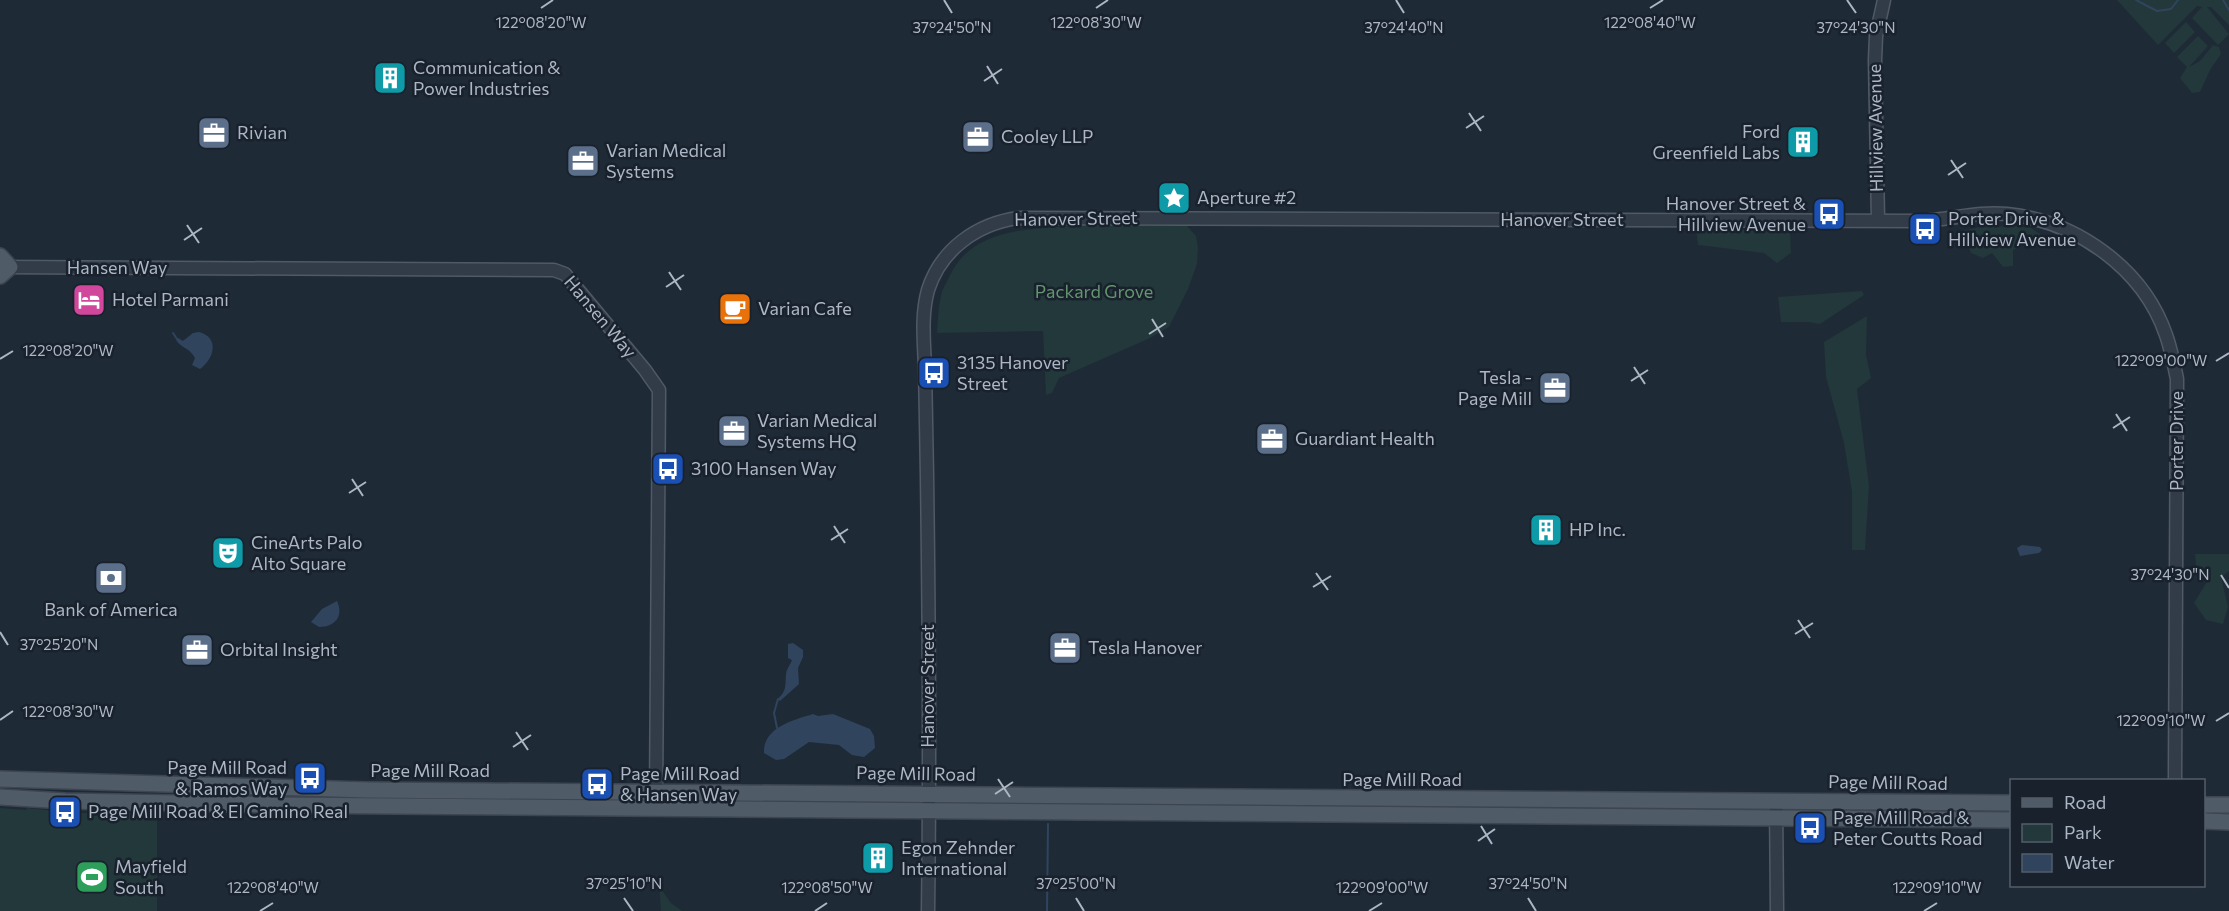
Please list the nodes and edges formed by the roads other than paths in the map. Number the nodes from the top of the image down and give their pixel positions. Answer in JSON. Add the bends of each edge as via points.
{"nodes":[{"id":1,"x":1884,"y":0,"type":"edge"},
{"id":2,"x":1878,"y":220,"type":"junction"},
{"id":3,"x":2,"y":266,"type":"edge"},
{"id":4,"x":0,"y":779,"type":"edge"},
{"id":5,"x":2175,"y":779,"type":"edge"},
{"id":6,"x":656,"y":792,"type":"junction"},
{"id":7,"x":928,"y":794,"type":"junction"},
{"id":8,"x":0,"y":797,"type":"edge"},
{"id":9,"x":1372,"y":799,"type":"junction"},
{"id":10,"x":1776,"y":801,"type":"junction"},
{"id":11,"x":2010,"y":803,"type":"edge"},
{"id":12,"x":2205,"y":805,"type":"edge"},
{"id":13,"x":2229,"y":805,"type":"edge"},
{"id":14,"x":656,"y":808,"type":"junction"},
{"id":15,"x":928,"y":812,"type":"junction"},
{"id":16,"x":1354,"y":815,"type":"junction"},
{"id":17,"x":1776,"y":818,"type":"junction"},
{"id":18,"x":2010,"y":820,"type":"edge"},
{"id":19,"x":2205,"y":821,"type":"edge"},
{"id":20,"x":2229,"y":822,"type":"edge"},
{"id":21,"x":928,"y":911,"type":"edge"},
{"id":22,"x":1777,"y":911,"type":"edge"}],
"edges":[{"from":1,"to":2,"type":"street","name":"Hillview Avenue","via":[[1875,60]]},
{"from":2,"to":5,"type":"street","name":"Porter Drive","via":[[1925,221],[2006,214],[2054,224],[2092,243],[2125,270],[2158,317],[2177,383]]},
{"from":2,"to":7,"type":"street","name":"Hanover Street","via":[[1050,218],[1002,220],[977,231],[954,248],[937,271],[928,291],[925,313]]},
{"from":3,"to":6,"type":"street","name":"Hansen Way","via":[[554,270],[565,274],[659,390]]},
{"from":4,"to":6,"type":"main road","name":"Page Mill Road","via":[[288,789]]},
{"from":6,"to":7,"type":"main road","name":"Page Mill Road"},
{"from":6,"to":14,"type":"street","name":"Hansen Way"},
{"from":7,"to":9,"type":"main road","name":"Page Mill Road"},
{"from":7,"to":15,"type":"street","name":"Hanover Street"},
{"from":8,"to":14,"type":"main road","name":"Page Mill Road","via":[[148,803]]},
{"from":9,"to":10,"type":"main road","name":"Page Mill Road"},
{"from":9,"to":16,"type":"main road"},
{"from":10,"to":11,"type":"main road","name":"Page Mill Road"},
{"from":10,"to":17,"type":"street"},
{"from":12,"to":13,"type":"main road"},
{"from":14,"to":15,"type":"main road","name":"Page Mill Road"},
{"from":15,"to":16,"type":"main road","name":"Page Mill Road"},
{"from":15,"to":21,"type":"street","name":"Hanover Street"},
{"from":16,"to":17,"type":"main road","name":"Page Mill Road"},
{"from":17,"to":18,"type":"main road","name":"Page Mill Road"},
{"from":17,"to":22,"type":"street"},
{"from":19,"to":20,"type":"main road"}]}
